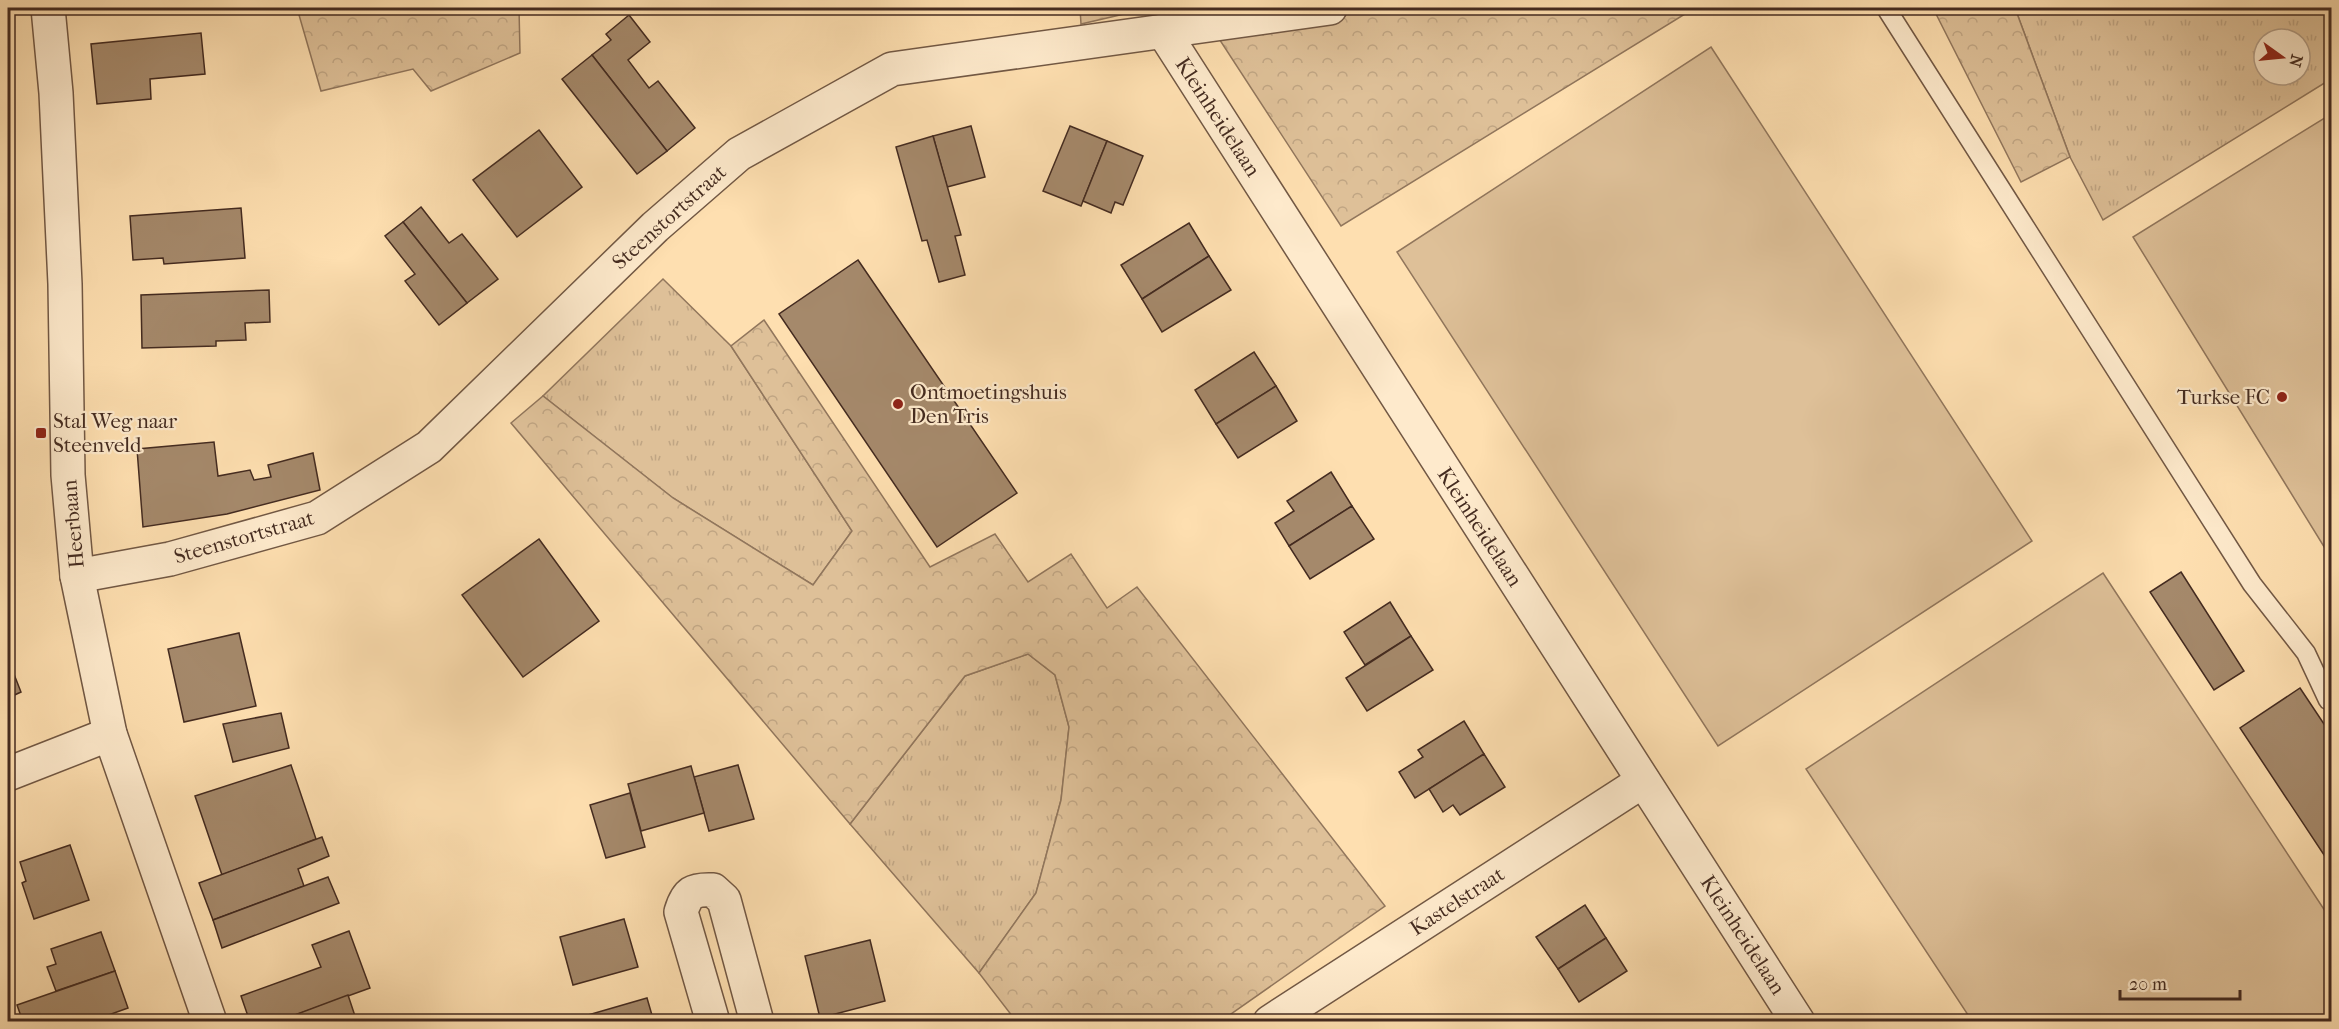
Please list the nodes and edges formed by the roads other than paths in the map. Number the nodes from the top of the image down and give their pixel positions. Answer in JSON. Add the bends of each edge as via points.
{"nodes":[{"id":1,"x":48,"y":8,"type":"edge"},
{"id":2,"x":1330,"y":8,"type":"edge"},
{"id":3,"x":1886,"y":8,"type":"edge"},
{"id":4,"x":1162,"y":31,"type":"junction"},
{"id":5,"x":77,"y":576,"type":"junction"},
{"id":6,"x":2328,"y":700,"type":"dead end"},
{"id":7,"x":110,"y":734,"type":"junction"},
{"id":8,"x":8,"y":774,"type":"edge"},
{"id":9,"x":1643,"y":781,"type":"junction"},
{"id":10,"x":210,"y":1022,"type":"edge"},
{"id":11,"x":713,"y":1022,"type":"edge"},
{"id":12,"x":757,"y":1022,"type":"edge"},
{"id":13,"x":1270,"y":1022,"type":"edge"},
{"id":14,"x":1798,"y":1022,"type":"edge"}],
"edges":[{"from":1,"to":5,"type":"street","name":"Heerbaan","via":[[65,284],[68,475]]},
{"from":2,"to":4,"type":"street","name":"Steenstortstraat"},
{"from":3,"to":6,"type":"lane","via":[[2252,584],[2306,653]]},
{"from":4,"to":5,"type":"street","name":"Steenstortstraat","via":[[892,69],[738,154],[655,227],[429,447],[317,518],[170,559]]},
{"from":4,"to":9,"type":"street","name":"Kleinheidelaan"},
{"from":5,"to":7,"type":"street","name":"Heerbaan"},
{"from":7,"to":8,"type":"street"},
{"from":7,"to":10,"type":"street","name":"Heerbaan"},
{"from":9,"to":13,"type":"street","name":"Kastelstraat"},
{"from":9,"to":14,"type":"street","name":"Kleinheidelaan"},
{"from":11,"to":12,"type":"street","via":[[681,912],[686,898],[698,889],[713,890],[724,900]]}]}
